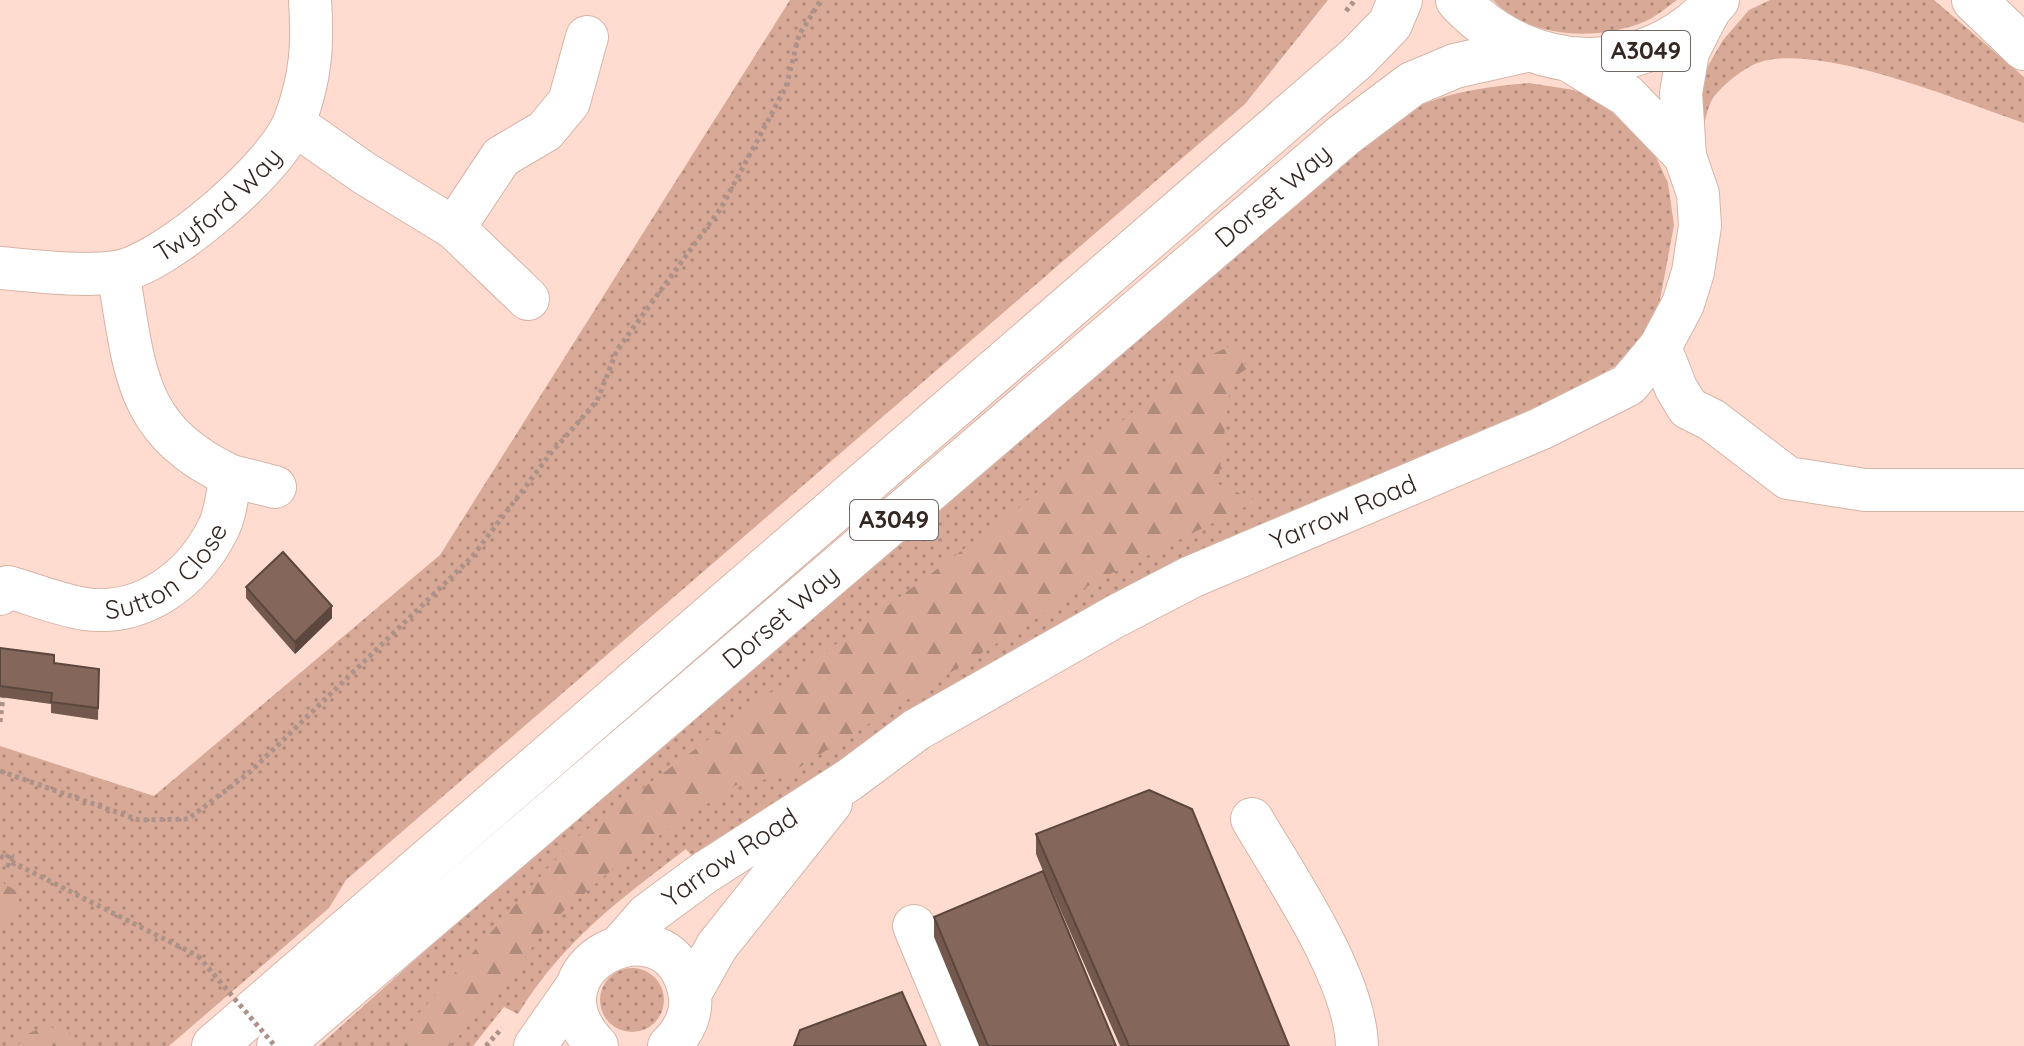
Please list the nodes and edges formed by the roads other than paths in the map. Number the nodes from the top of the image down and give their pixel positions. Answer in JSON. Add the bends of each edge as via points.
{"nodes":[{"id":1,"x":310,"y":0,"type":"edge"},
{"id":2,"x":1400,"y":0,"type":"edge"},
{"id":3,"x":1458,"y":0,"type":"edge"},
{"id":4,"x":1974,"y":0,"type":"edge"},
{"id":5,"x":1714,"y":4,"type":"edge"},
{"id":6,"x":587,"y":37,"type":"dead end"},
{"id":7,"x":2024,"y":48,"type":"edge"},
{"id":8,"x":1526,"y":50,"type":"junction"},
{"id":9,"x":1568,"y":60,"type":"junction"},
{"id":10,"x":294,"y":124,"type":"junction"},
{"id":11,"x":1685,"y":156,"type":"junction"},
{"id":12,"x":454,"y":228,"type":"junction"},
{"id":13,"x":0,"y":268,"type":"edge"},
{"id":14,"x":118,"y":272,"type":"junction"},
{"id":15,"x":528,"y":299,"type":"dead end"},
{"id":16,"x":1660,"y":347,"type":"junction"},
{"id":17,"x":231,"y":476,"type":"junction"},
{"id":18,"x":275,"y":487,"type":"dead end"},
{"id":19,"x":2024,"y":490,"type":"edge"},
{"id":20,"x":4,"y":591,"type":"edge"},
{"id":21,"x":849,"y":780,"type":"junction"},
{"id":22,"x":1252,"y":819,"type":"dead end"},
{"id":23,"x":914,"y":926,"type":"dead end"},
{"id":24,"x":620,"y":946,"type":"junction"},
{"id":25,"x":577,"y":986,"type":"junction"},
{"id":26,"x":690,"y":1001,"type":"junction"},
{"id":27,"x":214,"y":1046,"type":"edge"},
{"id":28,"x":277,"y":1046,"type":"edge"},
{"id":29,"x":535,"y":1046,"type":"edge"},
{"id":30,"x":597,"y":1046,"type":"edge"},
{"id":31,"x":669,"y":1046,"type":"edge"},
{"id":32,"x":705,"y":1046,"type":"edge"},
{"id":33,"x":964,"y":1046,"type":"edge"},
{"id":34,"x":1357,"y":1046,"type":"edge"}],
"edges":[{"from":1,"to":10,"type":"street","name":"Twyford Way","via":[[313,54]]},
{"from":2,"to":27,"type":"highway","name":"Dorset Way","number":"A3049","via":[[1390,24],[1357,58]]},
{"from":3,"to":8,"type":"highway","number":"A3049","via":[[1480,24]]},
{"from":4,"to":7,"type":"highway"},
{"from":5,"to":9,"type":"highway","number":"A3049","via":[[1681,33],[1646,51],[1608,60]]},
{"from":5,"to":11,"type":"street","name":"Yarrow Road","via":[[1688,52],[1681,93]]},
{"from":6,"to":12,"type":"street","via":[[569,102],[545,131],[501,157]]},
{"from":8,"to":9,"type":"highway","number":"A3049"},
{"from":8,"to":28,"type":"highway","name":"Dorset Way","number":"A3049","via":[[1455,66],[1412,84],[1344,135]]},
{"from":9,"to":11,"type":"street","name":"Yarrow Road","via":[[1626,95]]},
{"from":10,"to":12,"type":"street"},
{"from":10,"to":14,"type":"street","name":"Twyford Way","via":[[247,185],[179,243]]},
{"from":11,"to":16,"type":"street","name":"Yarrow Road","via":[[1698,194],[1698,241],[1683,304]]},
{"from":12,"to":15,"type":"street"},
{"from":13,"to":14,"type":"street","name":"Twyford Way"},
{"from":14,"to":17,"type":"street","name":"Sutton Close","via":[[138,385],[159,426]]},
{"from":16,"to":19,"type":"street","via":[[1688,408],[1788,478],[1865,490]]},
{"from":16,"to":21,"type":"street","name":"Yarrow Road","via":[[1628,385],[1540,429],[1191,577],[916,730]]},
{"from":17,"to":18,"type":"street","name":"Sutton Close"},
{"from":17,"to":20,"type":"street","name":"Sutton Close","via":[[220,527],[198,562],[167,592],[125,609],[86,609]]},
{"from":21,"to":24,"type":"street","name":"Yarrow Road","via":[[704,873],[647,915]]},
{"from":21,"to":26,"type":"street","name":"Yarrow Road","via":[[717,946]]},
{"from":22,"to":34,"type":"street","via":[[1323,942],[1356,1025]]},
{"from":23,"to":33,"type":"street"},
{"from":24,"to":25,"type":"street","name":"Yarrow Road","via":[[593,960]]},
{"from":24,"to":26,"type":"street","via":[[639,944],[673,960],[684,975]]},
{"from":25,"to":29,"type":"street"},
{"from":25,"to":30,"type":"street","via":[[578,1020]]},
{"from":26,"to":31,"type":"street","name":"Yarrow Road","via":[[686,1023]]},
{"from":26,"to":32,"type":"street"}]}
